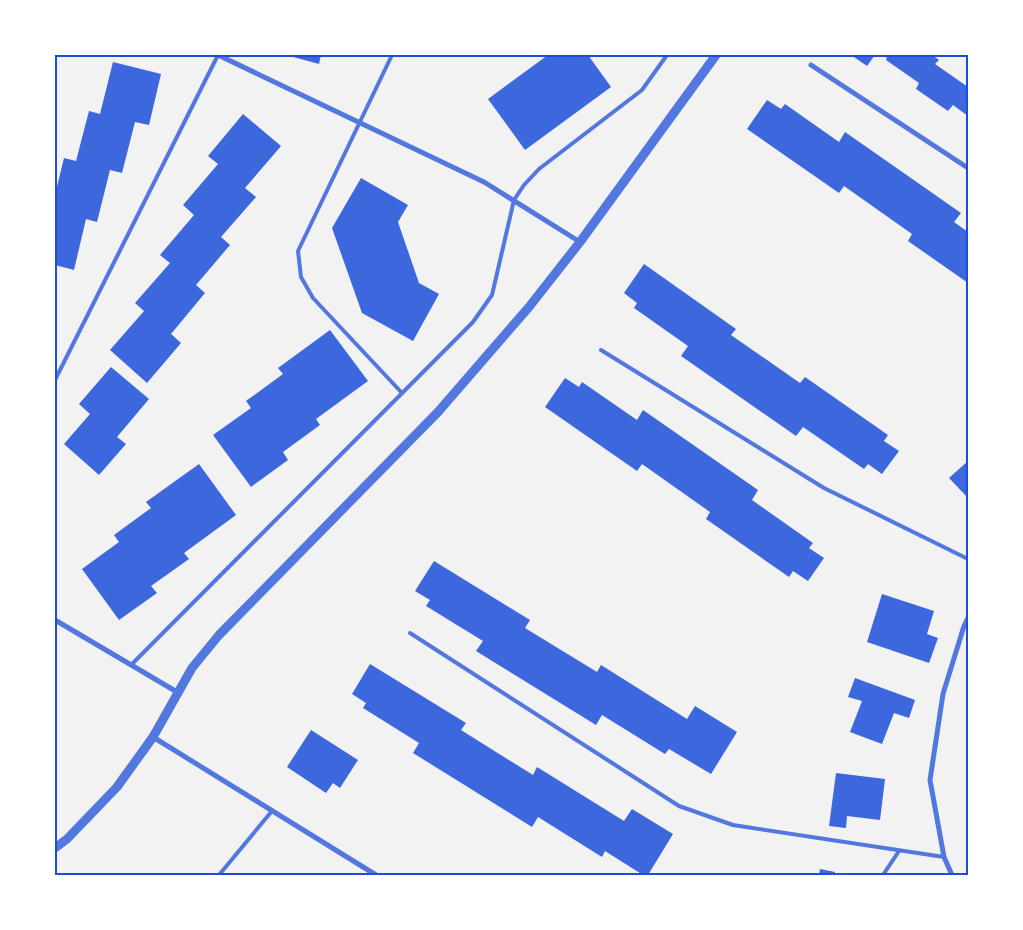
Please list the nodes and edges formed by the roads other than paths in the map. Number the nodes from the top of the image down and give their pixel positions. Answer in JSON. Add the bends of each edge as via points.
{"nodes":[{"id":1,"x":218,"y":55,"type":"edge"},
{"id":2,"x":392,"y":55,"type":"edge"},
{"id":3,"x":667,"y":55,"type":"edge"},
{"id":4,"x":716,"y":55,"type":"edge"},
{"id":5,"x":811,"y":65,"type":"dead end"},
{"id":6,"x":360,"y":123,"type":"junction"},
{"id":7,"x":968,"y":168,"type":"edge"},
{"id":8,"x":514,"y":200,"type":"junction"},
{"id":9,"x":580,"y":242,"type":"junction"},
{"id":10,"x":601,"y":350,"type":"dead end"},
{"id":11,"x":55,"y":380,"type":"edge"},
{"id":12,"x":402,"y":393,"type":"junction"},
{"id":13,"x":968,"y":559,"type":"edge"},
{"id":14,"x":968,"y":618,"type":"edge"},
{"id":15,"x":55,"y":620,"type":"edge"},
{"id":16,"x":410,"y":634,"type":"dead end"},
{"id":17,"x":131,"y":665,"type":"junction"},
{"id":18,"x":177,"y":692,"type":"junction"},
{"id":19,"x":153,"y":737,"type":"junction"},
{"id":20,"x":272,"y":811,"type":"junction"},
{"id":21,"x":55,"y":848,"type":"edge"},
{"id":22,"x":899,"y":850,"type":"junction"},
{"id":23,"x":944,"y":857,"type":"junction"},
{"id":24,"x":219,"y":875,"type":"edge"},
{"id":25,"x":376,"y":875,"type":"edge"},
{"id":26,"x":883,"y":875,"type":"edge"},
{"id":27,"x":952,"y":875,"type":"edge"}],
"edges":[{"from":1,"to":6,"type":"street"},
{"from":1,"to":11,"type":"lane"},
{"from":2,"to":6,"type":"lane"},
{"from":3,"to":8,"type":"lane","via":[[642,90],[539,170],[524,184]]},
{"from":4,"to":9,"type":"street"},
{"from":5,"to":7,"type":"street"},
{"from":6,"to":8,"type":"street","via":[[484,182]]},
{"from":6,"to":12,"type":"lane","via":[[298,251],[301,277],[313,298]]},
{"from":8,"to":9,"type":"street"},
{"from":8,"to":12,"type":"lane","via":[[492,295],[473,322]]},
{"from":9,"to":18,"type":"street","via":[[529,307],[438,412],[220,635]]},
{"from":10,"to":13,"type":"lane","via":[[824,488]]},
{"from":12,"to":17,"type":"lane"},
{"from":14,"to":23,"type":"street","via":[[943,694],[930,780]]},
{"from":15,"to":17,"type":"street"},
{"from":16,"to":22,"type":"lane","via":[[679,806],[733,825]]},
{"from":17,"to":18,"type":"street"},
{"from":18,"to":19,"type":"street"},
{"from":19,"to":20,"type":"street"},
{"from":19,"to":21,"type":"street","via":[[117,788]]},
{"from":20,"to":24,"type":"lane"},
{"from":20,"to":25,"type":"street"},
{"from":22,"to":23,"type":"lane"},
{"from":22,"to":26,"type":"lane"},
{"from":23,"to":27,"type":"street"}]}
